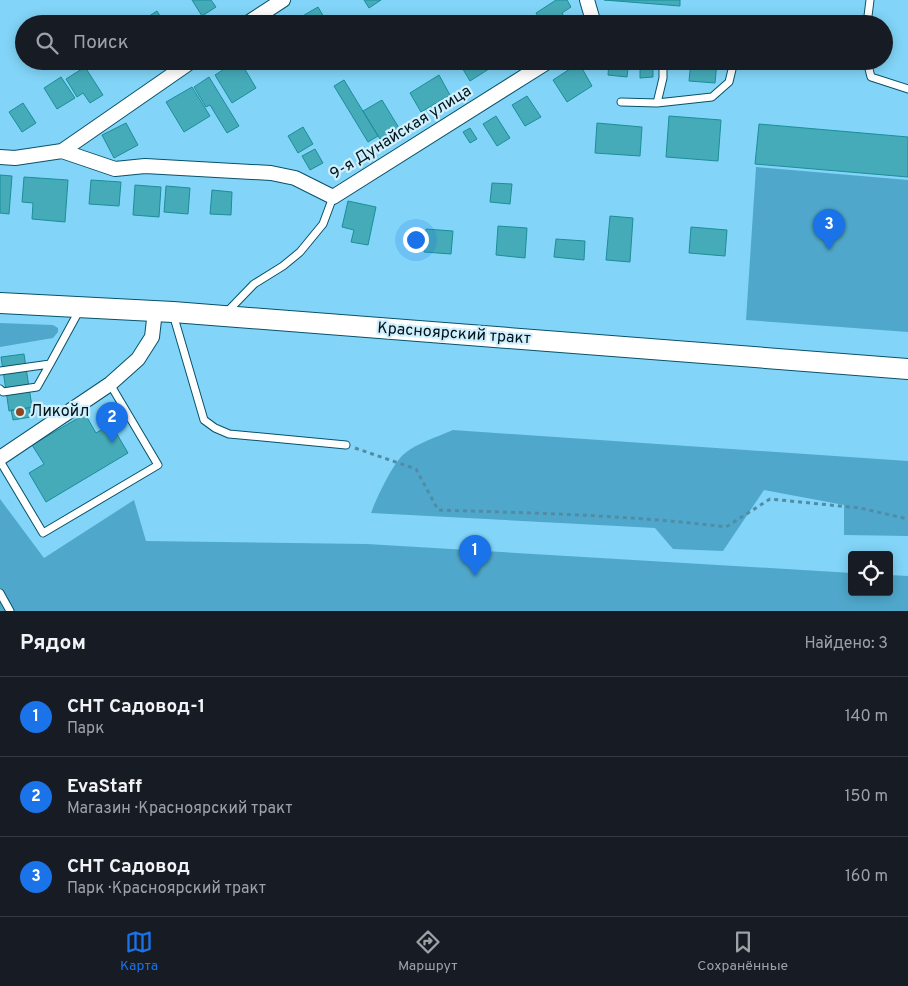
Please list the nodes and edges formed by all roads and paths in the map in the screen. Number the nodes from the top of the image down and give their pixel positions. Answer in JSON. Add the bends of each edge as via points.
{"nodes":[{"id":1,"x":283,"y":0,"type":"edge"},
{"id":2,"x":587,"y":0,"type":"edge"},
{"id":3,"x":870,"y":0,"type":"edge"},
{"id":4,"x":260,"y":15,"type":"edge"},
{"id":5,"x":591,"y":15,"type":"edge"},
{"id":6,"x":868,"y":15,"type":"edge"},
{"id":7,"x":179,"y":70,"type":"edge"},
{"id":8,"x":535,"y":70,"type":"edge"},
{"id":9,"x":663,"y":70,"type":"edge"},
{"id":10,"x":732,"y":70,"type":"edge"},
{"id":11,"x":869,"y":70,"type":"edge"},
{"id":12,"x":908,"y":89,"type":"edge"},
{"id":13,"x":621,"y":102,"type":"dead end"},
{"id":14,"x":657,"y":103,"type":"junction"},
{"id":15,"x":62,"y":151,"type":"junction"},
{"id":16,"x":0,"y":157,"type":"edge"},
{"id":17,"x":333,"y":197,"type":"junction"},
{"id":18,"x":0,"y":303,"type":"edge"},
{"id":19,"x":81,"y":306,"type":"junction"},
{"id":20,"x":164,"y":312,"type":"junction"},
{"id":21,"x":223,"y":317,"type":"junction"},
{"id":22,"x":50,"y":364,"type":"junction"},
{"id":23,"x":908,"y":369,"type":"edge"},
{"id":24,"x":0,"y":371,"type":"edge"},
{"id":25,"x":110,"y":384,"type":"junction"},
{"id":26,"x":0,"y":388,"type":"edge"},
{"id":27,"x":346,"y":445,"type":"joint"},
{"id":28,"x":0,"y":458,"type":"edge"},
{"id":29,"x":0,"y":461,"type":"edge"},
{"id":30,"x":908,"y":519,"type":"edge"},
{"id":31,"x":0,"y":594,"type":"edge"},
{"id":32,"x":10,"y":611,"type":"edge"}],
"edges":[{"from":1,"to":4,"type":"street"},
{"from":2,"to":5,"type":"street"},
{"from":3,"to":6,"type":"lane"},
{"from":7,"to":15,"type":"street"},
{"from":8,"to":17,"type":"street","name":"9-я Дунайская улица"},
{"from":9,"to":14,"type":"lane"},
{"from":10,"to":14,"type":"lane","via":[[729,82],[712,97]]},
{"from":11,"to":12,"type":"lane","via":[[871,77]]},
{"from":13,"to":14,"type":"lane"},
{"from":15,"to":16,"type":"street","name":"9-я Дунайская улица"},
{"from":15,"to":17,"type":"street","name":"9-я Дунайская улица","via":[[114,168],[145,166],[279,175],[295,178]]},
{"from":17,"to":21,"type":"lane","via":[[323,224],[300,252],[254,284]]},
{"from":18,"to":19,"type":"main road","name":"Красноярский тракт"},
{"from":19,"to":20,"type":"main road","name":"Красноярский тракт"},
{"from":19,"to":22,"type":"lane"},
{"from":20,"to":21,"type":"main road","name":"Красноярский тракт"},
{"from":20,"to":25,"type":"street","via":[[138,359]]},
{"from":20,"to":27,"type":"lane","via":[[204,420],[228,434]]},
{"from":21,"to":23,"type":"main road","name":"Красноярский тракт"},
{"from":22,"to":24,"type":"lane"},
{"from":22,"to":26,"type":"lane","via":[[37,387],[3,392]]},
{"from":25,"to":28,"type":"street"},
{"from":25,"to":29,"type":"lane","via":[[158,465],[43,533]]},
{"from":27,"to":30,"type":"path","via":[[416,469],[438,510],[628,517],[726,527],[770,499],[860,508]]},
{"from":31,"to":32,"type":"lane"}]}
